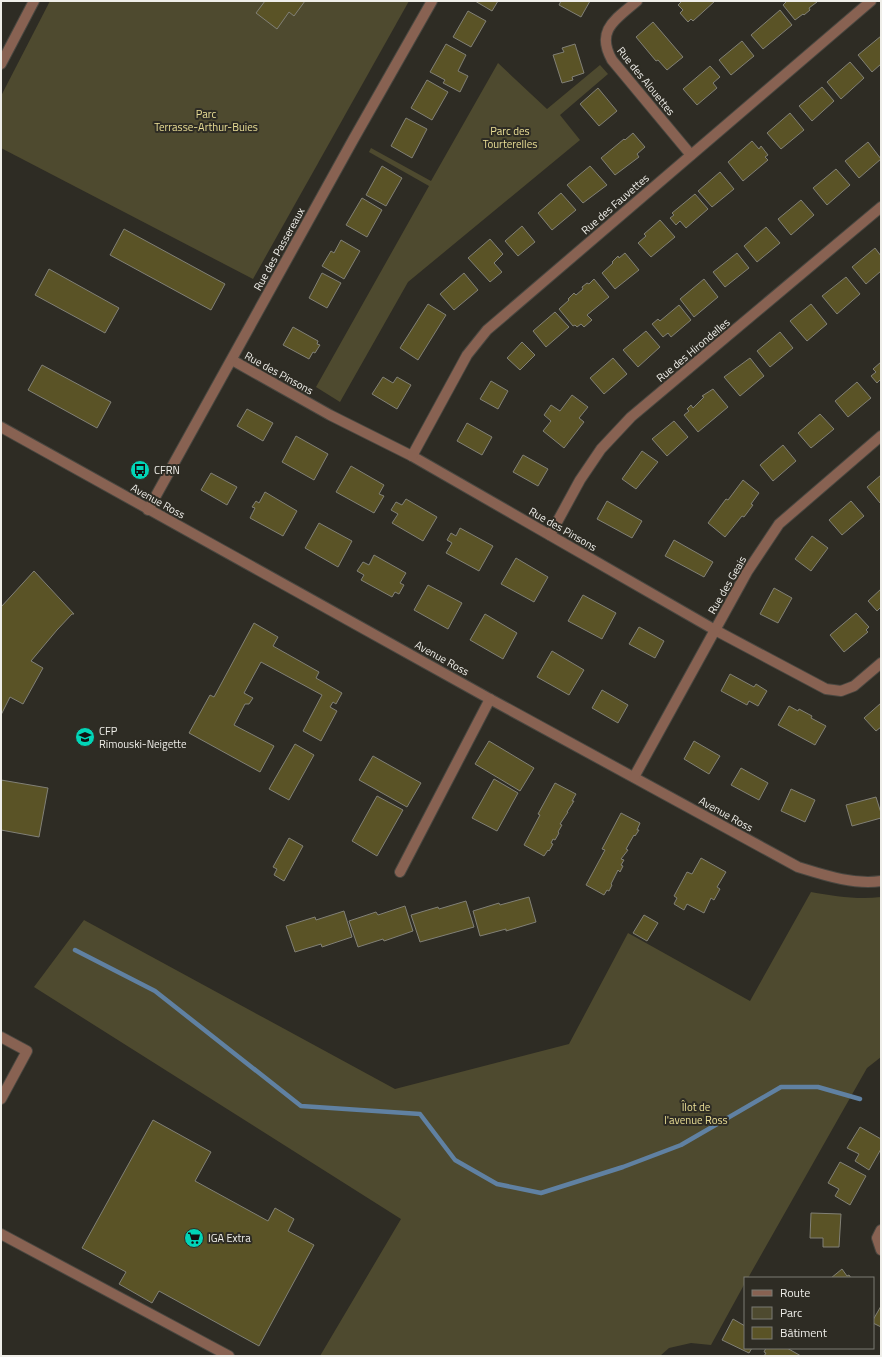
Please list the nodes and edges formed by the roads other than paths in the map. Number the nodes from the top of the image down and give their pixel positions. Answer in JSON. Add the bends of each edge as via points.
{"nodes":[{"id":1,"x":34,"y":1,"type":"edge"},
{"id":2,"x":432,"y":1,"type":"edge"},
{"id":3,"x":637,"y":1,"type":"edge"},
{"id":4,"x":870,"y":1,"type":"edge"},
{"id":5,"x":1,"y":64,"type":"edge"},
{"id":6,"x":691,"y":156,"type":"junction"},
{"id":7,"x":881,"y":207,"type":"edge"},
{"id":8,"x":232,"y":360,"type":"junction"},
{"id":9,"x":1,"y":427,"type":"edge"},
{"id":10,"x":881,"y":436,"type":"edge"},
{"id":11,"x":412,"y":456,"type":"junction"},
{"id":12,"x":148,"y":510,"type":"junction"},
{"id":13,"x":550,"y":535,"type":"junction"},
{"id":14,"x":715,"y":630,"type":"junction"},
{"id":15,"x":881,"y":663,"type":"edge"},
{"id":16,"x":490,"y":699,"type":"junction"},
{"id":17,"x":634,"y":777,"type":"junction"},
{"id":18,"x":400,"y":872,"type":"dead end"},
{"id":19,"x":881,"y":881,"type":"edge"},
{"id":20,"x":1,"y":1037,"type":"edge"},
{"id":21,"x":1,"y":1099,"type":"edge"},
{"id":22,"x":881,"y":1230,"type":"edge"},
{"id":23,"x":1,"y":1234,"type":"edge"},
{"id":24,"x":881,"y":1250,"type":"edge"},
{"id":25,"x":229,"y":1356,"type":"edge"}],
"edges":[{"from":1,"to":5,"type":"street"},
{"from":2,"to":8,"type":"street","name":"Rue des Passereaux"},
{"from":3,"to":6,"type":"street","name":"Rue des Alouettes","via":[[606,33],[606,50]]},
{"from":4,"to":6,"type":"street","name":"Rue des Fauvettes"},
{"from":6,"to":11,"type":"street","name":"Rue des Fauvettes","via":[[487,330],[467,355]]},
{"from":7,"to":13,"type":"street","name":"Rue des Hirondelles","via":[[631,417],[601,449],[580,480]]},
{"from":8,"to":11,"type":"street","name":"Rue des Pinsons","via":[[330,415]]},
{"from":8,"to":12,"type":"street","name":"Rue des Passereaux"},
{"from":9,"to":12,"type":"street","name":"Avenue Ross"},
{"from":10,"to":14,"type":"street","name":"Rue des Geais","via":[[779,524],[747,572]]},
{"from":11,"to":13,"type":"street","name":"Rue des Pinsons"},
{"from":12,"to":16,"type":"street","name":"Avenue Ross"},
{"from":13,"to":14,"type":"street","name":"Rue des Pinsons"},
{"from":14,"to":15,"type":"street","name":"Rue des Pinsons","via":[[826,689],[841,691],[854,686]]},
{"from":14,"to":17,"type":"street","name":"Rue des Geais"},
{"from":16,"to":17,"type":"street","name":"Avenue Ross"},
{"from":16,"to":18,"type":"street"},
{"from":17,"to":19,"type":"street","name":"Avenue Ross","via":[[798,867],[835,878]]},
{"from":20,"to":21,"type":"street","via":[[28,1051]]},
{"from":22,"to":24,"type":"street","via":[[877,1238]]},
{"from":23,"to":25,"type":"street"}]}
